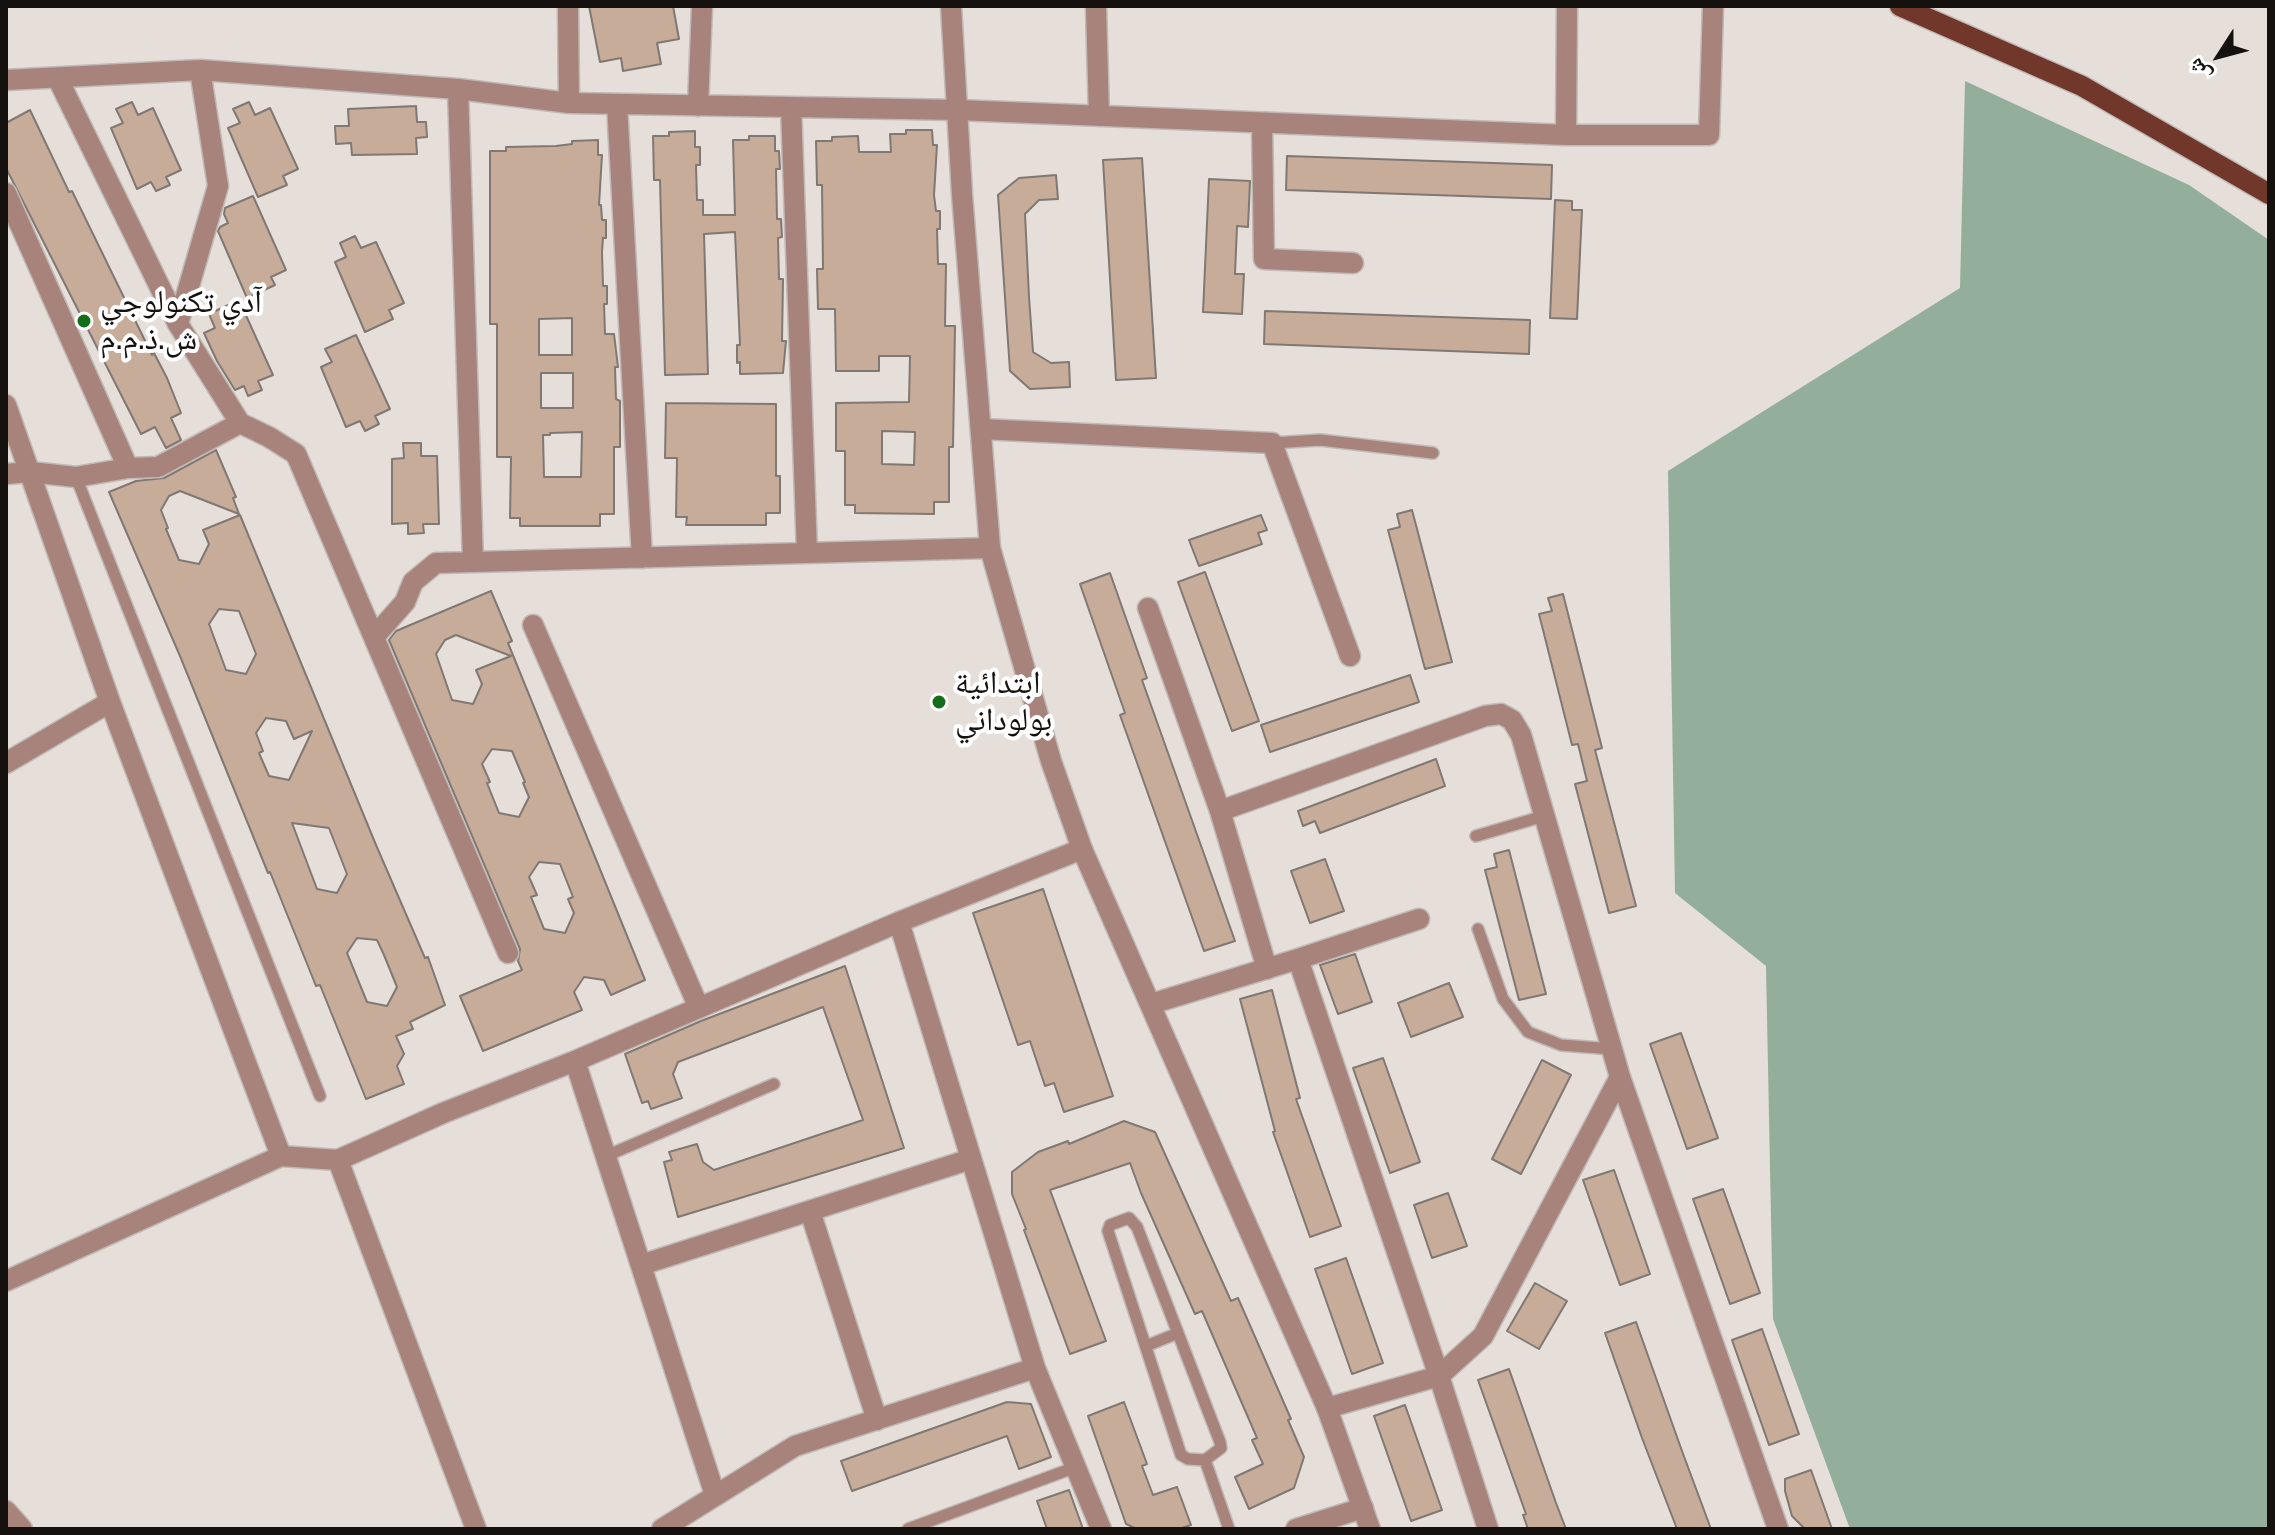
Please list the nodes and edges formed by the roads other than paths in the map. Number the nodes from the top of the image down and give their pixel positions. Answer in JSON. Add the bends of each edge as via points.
{"nodes":[{"id":1,"x":568,"y":6,"type":"edge"},
{"id":2,"x":702,"y":6,"type":"edge"},
{"id":3,"x":951,"y":6,"type":"edge"},
{"id":4,"x":1096,"y":6,"type":"edge"},
{"id":5,"x":1567,"y":6,"type":"edge"},
{"id":6,"x":1713,"y":6,"type":"edge"},
{"id":7,"x":1900,"y":6,"type":"edge"},
{"id":8,"x":200,"y":70,"type":"junction"},
{"id":9,"x":58,"y":79,"type":"junction"},
{"id":10,"x":6,"y":80,"type":"edge"},
{"id":11,"x":458,"y":89,"type":"junction"},
{"id":12,"x":569,"y":103,"type":"junction"},
{"id":13,"x":617,"y":104,"type":"junction"},
{"id":14,"x":698,"y":106,"type":"junction"},
{"id":15,"x":791,"y":107,"type":"junction"},
{"id":16,"x":958,"y":110,"type":"junction"},
{"id":17,"x":1099,"y":116,"type":"junction"},
{"id":18,"x":1262,"y":123,"type":"junction"},
{"id":19,"x":1566,"y":135,"type":"junction"},
{"id":20,"x":6,"y":193,"type":"edge"},
{"id":21,"x":2269,"y":194,"type":"edge"},
{"id":22,"x":1353,"y":263,"type":"dead end"},
{"id":23,"x":178,"y":324,"type":"junction"},
{"id":24,"x":6,"y":405,"type":"edge"},
{"id":25,"x":240,"y":423,"type":"junction"},
{"id":26,"x":981,"y":429,"type":"junction"},
{"id":27,"x":1272,"y":443,"type":"junction"},
{"id":28,"x":1433,"y":453,"type":"dead end"},
{"id":29,"x":128,"y":468,"type":"junction"},
{"id":30,"x":30,"y":472,"type":"junction"},
{"id":31,"x":6,"y":474,"type":"edge"},
{"id":32,"x":76,"y":477,"type":"junction"},
{"id":33,"x":990,"y":548,"type":"junction"},
{"id":34,"x":807,"y":553,"type":"junction"},
{"id":35,"x":642,"y":558,"type":"junction"},
{"id":36,"x":473,"y":562,"type":"junction"},
{"id":37,"x":1148,"y":608,"type":"dead end"},
{"id":38,"x":533,"y":625,"type":"dead end"},
{"id":39,"x":374,"y":637,"type":"junction"},
{"id":40,"x":1350,"y":656,"type":"dead end"},
{"id":41,"x":110,"y":702,"type":"junction"},
{"id":42,"x":6,"y":763,"type":"edge"},
{"id":43,"x":1220,"y":811,"type":"junction"},
{"id":44,"x":1544,"y":816,"type":"junction"},
{"id":45,"x":1476,"y":836,"type":"dead end"},
{"id":46,"x":1082,"y":849,"type":"junction"},
{"id":47,"x":1419,"y":919,"type":"dead end"},
{"id":48,"x":899,"y":922,"type":"junction"},
{"id":49,"x":1478,"y":929,"type":"dead end"},
{"id":50,"x":508,"y":953,"type":"dead end"},
{"id":51,"x":1298,"y":959,"type":"junction"},
{"id":52,"x":1267,"y":969,"type":"junction"},
{"id":53,"x":1151,"y":1004,"type":"junction"},
{"id":54,"x":699,"y":1008,"type":"junction"},
{"id":55,"x":1612,"y":1049,"type":"junction"},
{"id":56,"x":575,"y":1061,"type":"junction"},
{"id":57,"x":1620,"y":1077,"type":"junction"},
{"id":58,"x":774,"y":1084,"type":"dead end"},
{"id":59,"x":320,"y":1096,"type":"dead end"},
{"id":60,"x":281,"y":1156,"type":"junction"},
{"id":61,"x":606,"y":1156,"type":"junction"},
{"id":62,"x":971,"y":1159,"type":"junction"},
{"id":63,"x":338,"y":1160,"type":"junction"},
{"id":64,"x":810,"y":1211,"type":"junction"},
{"id":65,"x":641,"y":1265,"type":"junction"},
{"id":66,"x":6,"y":1281,"type":"edge"},
{"id":67,"x":1178,"y":1333,"type":"junction"},
{"id":68,"x":1146,"y":1346,"type":"junction"},
{"id":69,"x":1035,"y":1368,"type":"junction"},
{"id":70,"x":1439,"y":1376,"type":"junction"},
{"id":71,"x":1327,"y":1408,"type":"junction"},
{"id":72,"x":877,"y":1420,"type":"junction"},
{"id":73,"x":1205,"y":1460,"type":"junction"},
{"id":74,"x":1076,"y":1467,"type":"junction"},
{"id":75,"x":715,"y":1495,"type":"junction"},
{"id":76,"x":1363,"y":1508,"type":"junction"},
{"id":77,"x":6,"y":1511,"type":"edge"},
{"id":78,"x":22,"y":1529,"type":"edge"},
{"id":79,"x":476,"y":1529,"type":"edge"},
{"id":80,"x":662,"y":1529,"type":"edge"},
{"id":81,"x":908,"y":1529,"type":"edge"},
{"id":82,"x":1101,"y":1529,"type":"edge"},
{"id":83,"x":1229,"y":1529,"type":"edge"},
{"id":84,"x":1296,"y":1529,"type":"edge"},
{"id":85,"x":1370,"y":1529,"type":"edge"},
{"id":86,"x":1488,"y":1529,"type":"edge"},
{"id":87,"x":1778,"y":1529,"type":"edge"}],
"edges":[{"from":1,"to":12,"type":"street"},
{"from":2,"to":14,"type":"street"},
{"from":3,"to":16,"type":"street"},
{"from":4,"to":17,"type":"street"},
{"from":5,"to":19,"type":"street"},
{"from":6,"to":19,"type":"street","via":[[1709,135]]},
{"from":7,"to":21,"type":"main road","via":[[2082,86]]},
{"from":8,"to":9,"type":"street"},
{"from":8,"to":11,"type":"street"},
{"from":8,"to":23,"type":"street","via":[[218,186]]},
{"from":9,"to":10,"type":"street"},
{"from":9,"to":23,"type":"street"},
{"from":11,"to":12,"type":"street"},
{"from":11,"to":36,"type":"street"},
{"from":12,"to":13,"type":"street"},
{"from":13,"to":14,"type":"street"},
{"from":13,"to":35,"type":"street"},
{"from":14,"to":15,"type":"street"},
{"from":15,"to":16,"type":"street"},
{"from":15,"to":34,"type":"street"},
{"from":16,"to":17,"type":"street"},
{"from":16,"to":26,"type":"street"},
{"from":17,"to":18,"type":"street"},
{"from":18,"to":19,"type":"street"},
{"from":18,"to":22,"type":"street","via":[[1264,259]]},
{"from":20,"to":29,"type":"street"},
{"from":23,"to":25,"type":"street"},
{"from":24,"to":30,"type":"street"},
{"from":25,"to":29,"type":"street","via":[[158,467]]},
{"from":25,"to":39,"type":"street","via":[[296,454]]},
{"from":26,"to":27,"type":"street"},
{"from":26,"to":33,"type":"street"},
{"from":27,"to":28,"type":"lane","via":[[1320,440]]},
{"from":27,"to":40,"type":"street"},
{"from":29,"to":32,"type":"street"},
{"from":30,"to":31,"type":"street"},
{"from":30,"to":32,"type":"street"},
{"from":30,"to":41,"type":"street"},
{"from":32,"to":59,"type":"lane"},
{"from":33,"to":34,"type":"street"},
{"from":33,"to":46,"type":"street"},
{"from":34,"to":35,"type":"street"},
{"from":35,"to":36,"type":"street"},
{"from":36,"to":39,"type":"street","via":[[436,563],[413,582],[405,602]]},
{"from":37,"to":43,"type":"street"},
{"from":38,"to":54,"type":"street"},
{"from":39,"to":50,"type":"street"},
{"from":41,"to":42,"type":"street"},
{"from":41,"to":60,"type":"street"},
{"from":43,"to":44,"type":"street","via":[[1501,714],[1521,735]]},
{"from":43,"to":52,"type":"street"},
{"from":44,"to":45,"type":"lane"},
{"from":44,"to":55,"type":"street"},
{"from":46,"to":48,"type":"street"},
{"from":46,"to":53,"type":"street"},
{"from":47,"to":51,"type":"street"},
{"from":48,"to":54,"type":"street"},
{"from":48,"to":62,"type":"street"},
{"from":49,"to":55,"type":"lane","via":[[1503,999],[1528,1032],[1561,1045]]},
{"from":51,"to":52,"type":"street"},
{"from":51,"to":70,"type":"street"},
{"from":52,"to":53,"type":"street"},
{"from":53,"to":71,"type":"street"},
{"from":54,"to":56,"type":"street"},
{"from":55,"to":57,"type":"street"},
{"from":56,"to":61,"type":"street"},
{"from":56,"to":63,"type":"street"},
{"from":57,"to":70,"type":"street","via":[[1483,1336]]},
{"from":57,"to":87,"type":"street"},
{"from":58,"to":61,"type":"lane"},
{"from":60,"to":63,"type":"street"},
{"from":60,"to":66,"type":"street"},
{"from":61,"to":65,"type":"street"},
{"from":62,"to":64,"type":"street"},
{"from":62,"to":69,"type":"street"},
{"from":63,"to":79,"type":"street"},
{"from":64,"to":65,"type":"street"},
{"from":64,"to":72,"type":"street"},
{"from":65,"to":75,"type":"street"},
{"from":67,"to":68,"type":"lane"},
{"from":67,"to":68,"type":"lane","via":[[1134,1221],[1110,1225]]},
{"from":67,"to":73,"type":"lane","via":[[1220,1442],[1221,1448]]},
{"from":68,"to":73,"type":"lane","via":[[1181,1455]]},
{"from":69,"to":72,"type":"street"},
{"from":69,"to":74,"type":"street"},
{"from":70,"to":71,"type":"street"},
{"from":70,"to":86,"type":"street"},
{"from":71,"to":76,"type":"street"},
{"from":72,"to":75,"type":"street","via":[[795,1446]]},
{"from":73,"to":83,"type":"lane"},
{"from":74,"to":81,"type":"lane"},
{"from":74,"to":82,"type":"street"},
{"from":75,"to":80,"type":"street"},
{"from":76,"to":84,"type":"street"},
{"from":76,"to":85,"type":"street"},
{"from":77,"to":78,"type":"street"}]}
